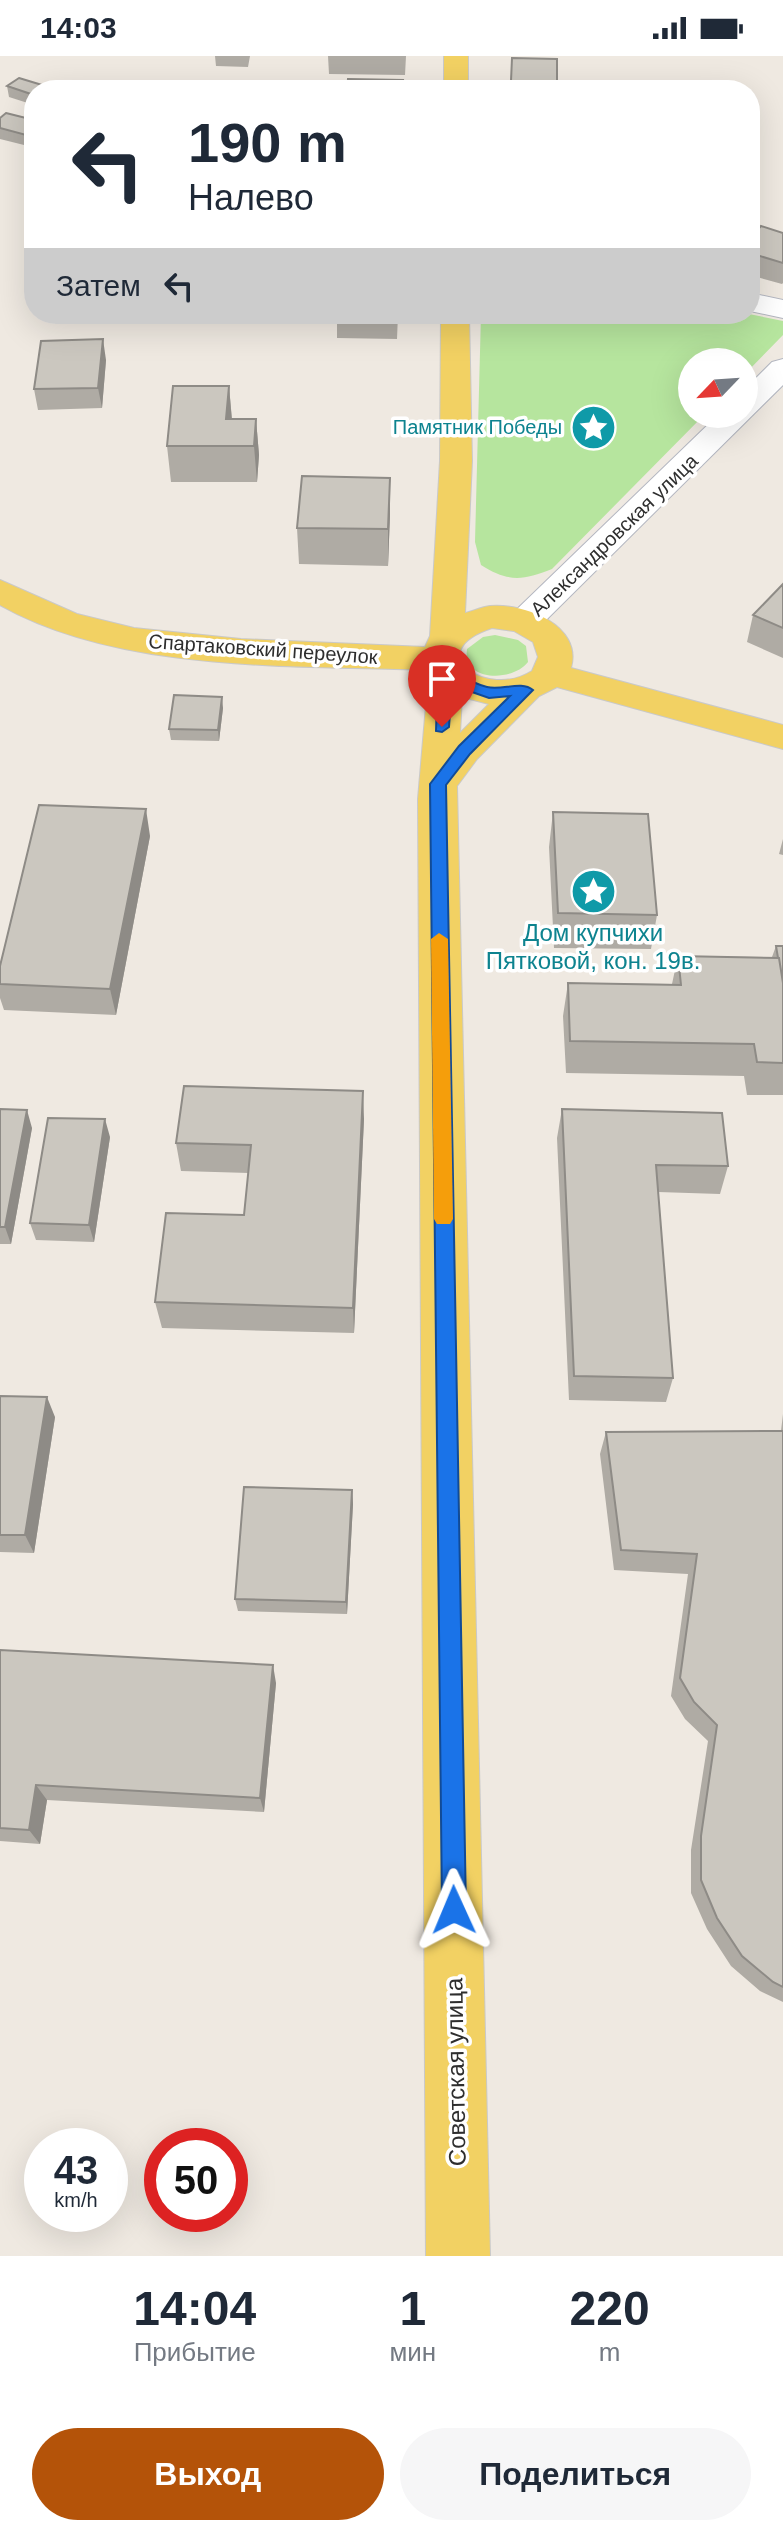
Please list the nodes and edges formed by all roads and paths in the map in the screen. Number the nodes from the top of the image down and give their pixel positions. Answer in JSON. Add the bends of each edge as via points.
{"nodes":[{"id":1,"x":456,"y":56,"type":"edge"},
{"id":2,"x":456,"y":80,"type":"edge"},
{"id":3,"x":760,"y":304,"type":"edge"},
{"id":4,"x":783,"y":309,"type":"edge"},
{"id":5,"x":455,"y":324,"type":"edge"},
{"id":6,"x":722,"y":428,"type":"edge"},
{"id":7,"x":452,"y":566,"type":"junction"},
{"id":8,"x":0,"y":591,"type":"edge"},
{"id":9,"x":516,"y":620,"type":"junction"},
{"id":10,"x":444,"y":655,"type":"junction"},
{"id":11,"x":538,"y":682,"type":"junction"},
{"id":12,"x":783,"y":737,"type":"edge"},
{"id":13,"x":438,"y":784,"type":"junction"},
{"id":14,"x":458,"y":2256,"type":"edge"}],
"edges":[{"from":1,"to":2,"type":"main road"},
{"from":3,"to":4,"type":"street"},
{"from":5,"to":7,"type":"main road","name":"Советская улица"},
{"from":6,"to":9,"type":"street","name":"Александровская улица"},
{"from":7,"to":9,"type":"main road","via":[[484,602]]},
{"from":7,"to":10,"type":"main road","name":"Советская улица"},
{"from":8,"to":10,"type":"main road","name":"Спартаковский переулок","via":[[24,606],[98,633],[178,647]]},
{"from":9,"to":10,"type":"main road","via":[[473,620]]},
{"from":9,"to":11,"type":"main road","via":[[539,629],[556,650],[556,662]]},
{"from":10,"to":11,"type":"main road","via":[[456,681],[489,693]]},
{"from":10,"to":13,"type":"main road","name":"Советская улица"},
{"from":11,"to":12,"type":"main road"},
{"from":11,"to":13,"type":"main road","via":[[464,750]]},
{"from":13,"to":14,"type":"main road","name":"Советская улица"}]}
